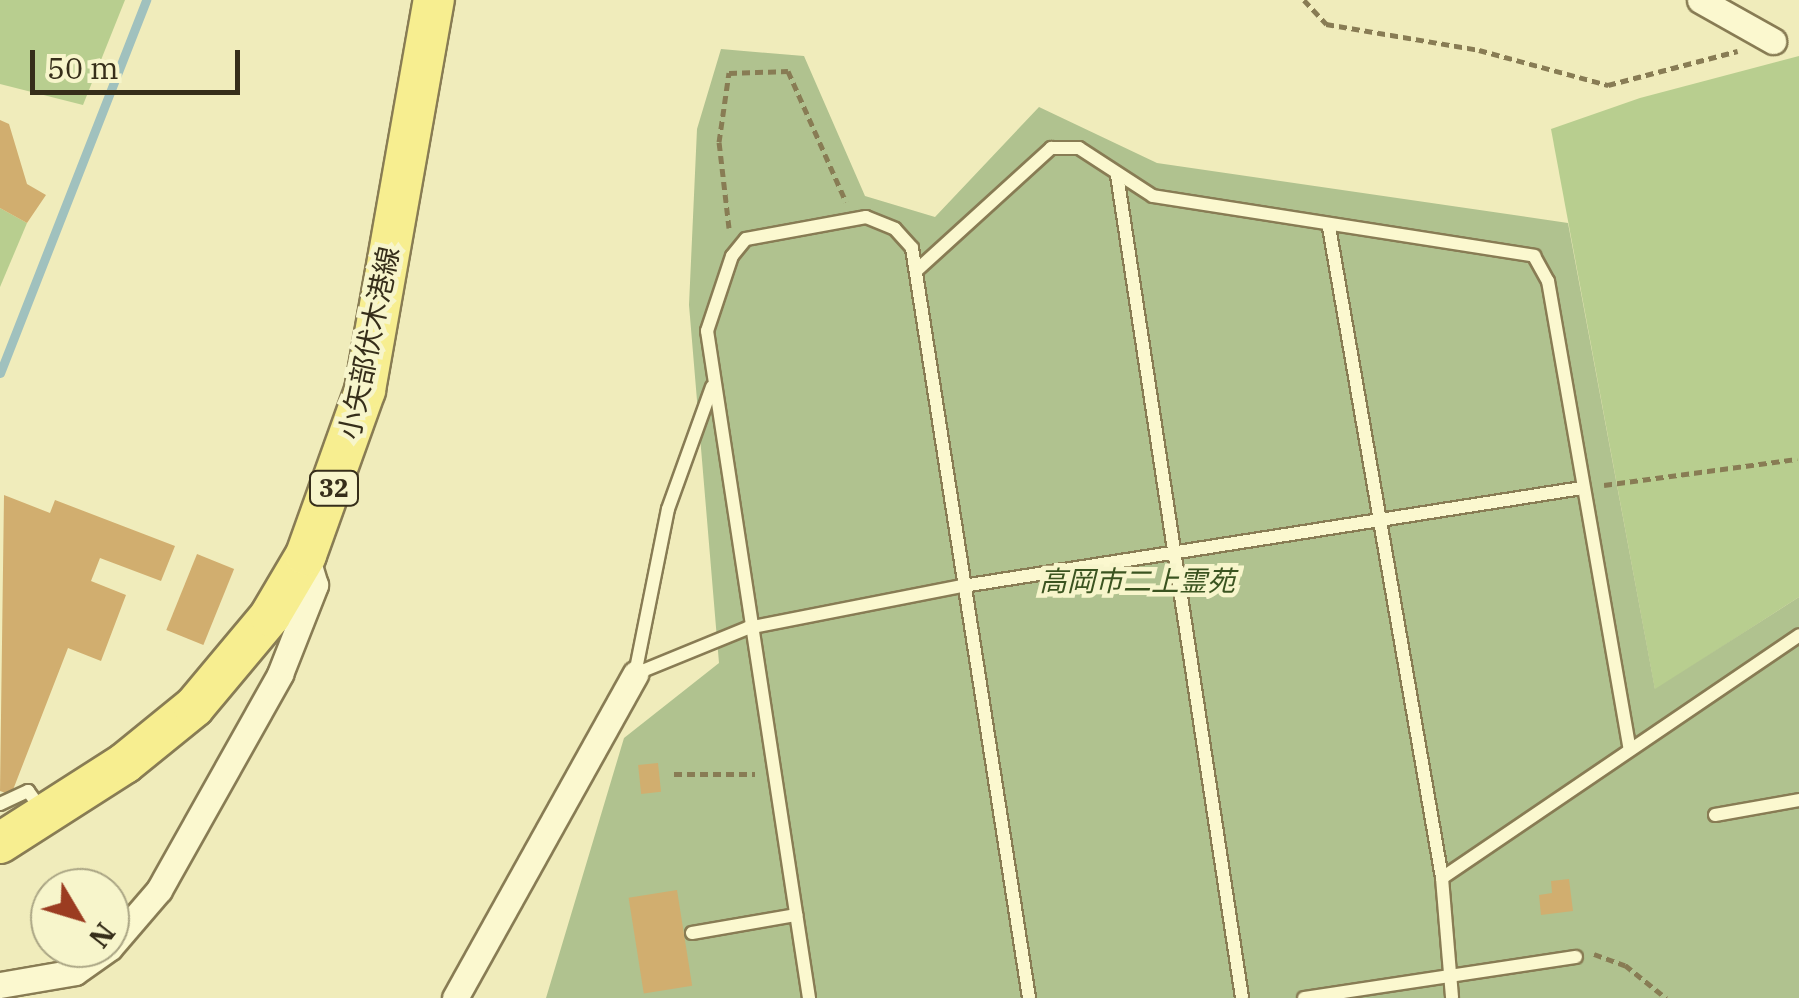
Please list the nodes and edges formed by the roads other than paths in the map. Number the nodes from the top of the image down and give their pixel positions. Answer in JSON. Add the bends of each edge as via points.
{"nodes":[{"id":1,"x":434,"y":0,"type":"edge"},
{"id":2,"x":1700,"y":0,"type":"edge"},
{"id":3,"x":1773,"y":41,"type":"road end"},
{"id":4,"x":1117,"y":175,"type":"junction"},
{"id":5,"x":1329,"y":227,"type":"junction"},
{"id":6,"x":916,"y":271,"type":"junction"},
{"id":7,"x":714,"y":382,"type":"junction"},
{"id":8,"x":1582,"y":488,"type":"junction"},
{"id":9,"x":1383,"y":517,"type":"junction"},
{"id":10,"x":1175,"y":552,"type":"junction"},
{"id":11,"x":306,"y":555,"type":"junction"},
{"id":12,"x":963,"y":586,"type":"junction"},
{"id":13,"x":748,"y":628,"type":"junction"},
{"id":14,"x":1799,"y":636,"type":"edge"},
{"id":15,"x":635,"y":674,"type":"junction"},
{"id":16,"x":1630,"y":749,"type":"junction"},
{"id":17,"x":1799,"y":800,"type":"edge"},
{"id":18,"x":0,"y":804,"type":"edge"},
{"id":19,"x":1715,"y":815,"type":"dead end"},
{"id":20,"x":46,"y":817,"type":"junction"},
{"id":21,"x":0,"y":842,"type":"edge"},
{"id":22,"x":1442,"y":878,"type":"junction"},
{"id":23,"x":796,"y":915,"type":"junction"},
{"id":24,"x":130,"y":924,"type":"edge"},
{"id":25,"x":692,"y":933,"type":"dead end"},
{"id":26,"x":1576,"y":956,"type":"road end"},
{"id":27,"x":82,"y":968,"type":"edge"},
{"id":28,"x":1449,"y":976,"type":"junction"},
{"id":29,"x":0,"y":985,"type":"edge"},
{"id":30,"x":456,"y":998,"type":"edge"},
{"id":31,"x":809,"y":998,"type":"edge"},
{"id":32,"x":1029,"y":998,"type":"edge"},
{"id":33,"x":1242,"y":998,"type":"edge"},
{"id":34,"x":1304,"y":998,"type":"edge"},
{"id":35,"x":1452,"y":998,"type":"edge"}],
"edges":[{"from":1,"to":11,"type":"main road","name":"小矢部伏木港線","number":"32","via":[[364,390]]},
{"from":2,"to":3,"type":"street"},
{"from":4,"to":5,"type":"lane","via":[[1153,196]]},
{"from":4,"to":6,"type":"lane","via":[[1079,148],[1050,148]]},
{"from":4,"to":10,"type":"lane"},
{"from":5,"to":8,"type":"lane","via":[[1534,256],[1548,281]]},
{"from":5,"to":9,"type":"lane"},
{"from":6,"to":7,"type":"lane","via":[[912,248],[895,229],[866,216],[746,239],[732,256],[707,331]]},
{"from":6,"to":12,"type":"lane"},
{"from":7,"to":13,"type":"lane"},
{"from":7,"to":15,"type":"lane","via":[[668,509]]},
{"from":8,"to":9,"type":"lane"},
{"from":8,"to":16,"type":"lane"},
{"from":9,"to":10,"type":"lane"},
{"from":9,"to":22,"type":"lane"},
{"from":10,"to":12,"type":"lane"},
{"from":10,"to":33,"type":"lane"},
{"from":11,"to":20,"type":"main road","name":"小矢部伏木港線","number":"32","via":[[270,616],[194,708]]},
{"from":11,"to":24,"type":"street","via":[[315,586],[280,674],[159,890]]},
{"from":12,"to":13,"type":"lane"},
{"from":12,"to":32,"type":"lane"},
{"from":13,"to":15,"type":"lane"},
{"from":13,"to":23,"type":"lane"},
{"from":14,"to":16,"type":"lane"},
{"from":15,"to":30,"type":"street"},
{"from":16,"to":22,"type":"lane"},
{"from":17,"to":19,"type":"lane"},
{"from":18,"to":20,"type":"lane","via":[[28,791]]},
{"from":20,"to":21,"type":"main road","name":"小矢部伏木港線","number":"32"},
{"from":22,"to":28,"type":"lane"},
{"from":23,"to":25,"type":"lane"},
{"from":23,"to":31,"type":"lane"},
{"from":26,"to":28,"type":"lane"},
{"from":27,"to":29,"type":"street"},
{"from":28,"to":34,"type":"lane"},
{"from":28,"to":35,"type":"lane"}]}
